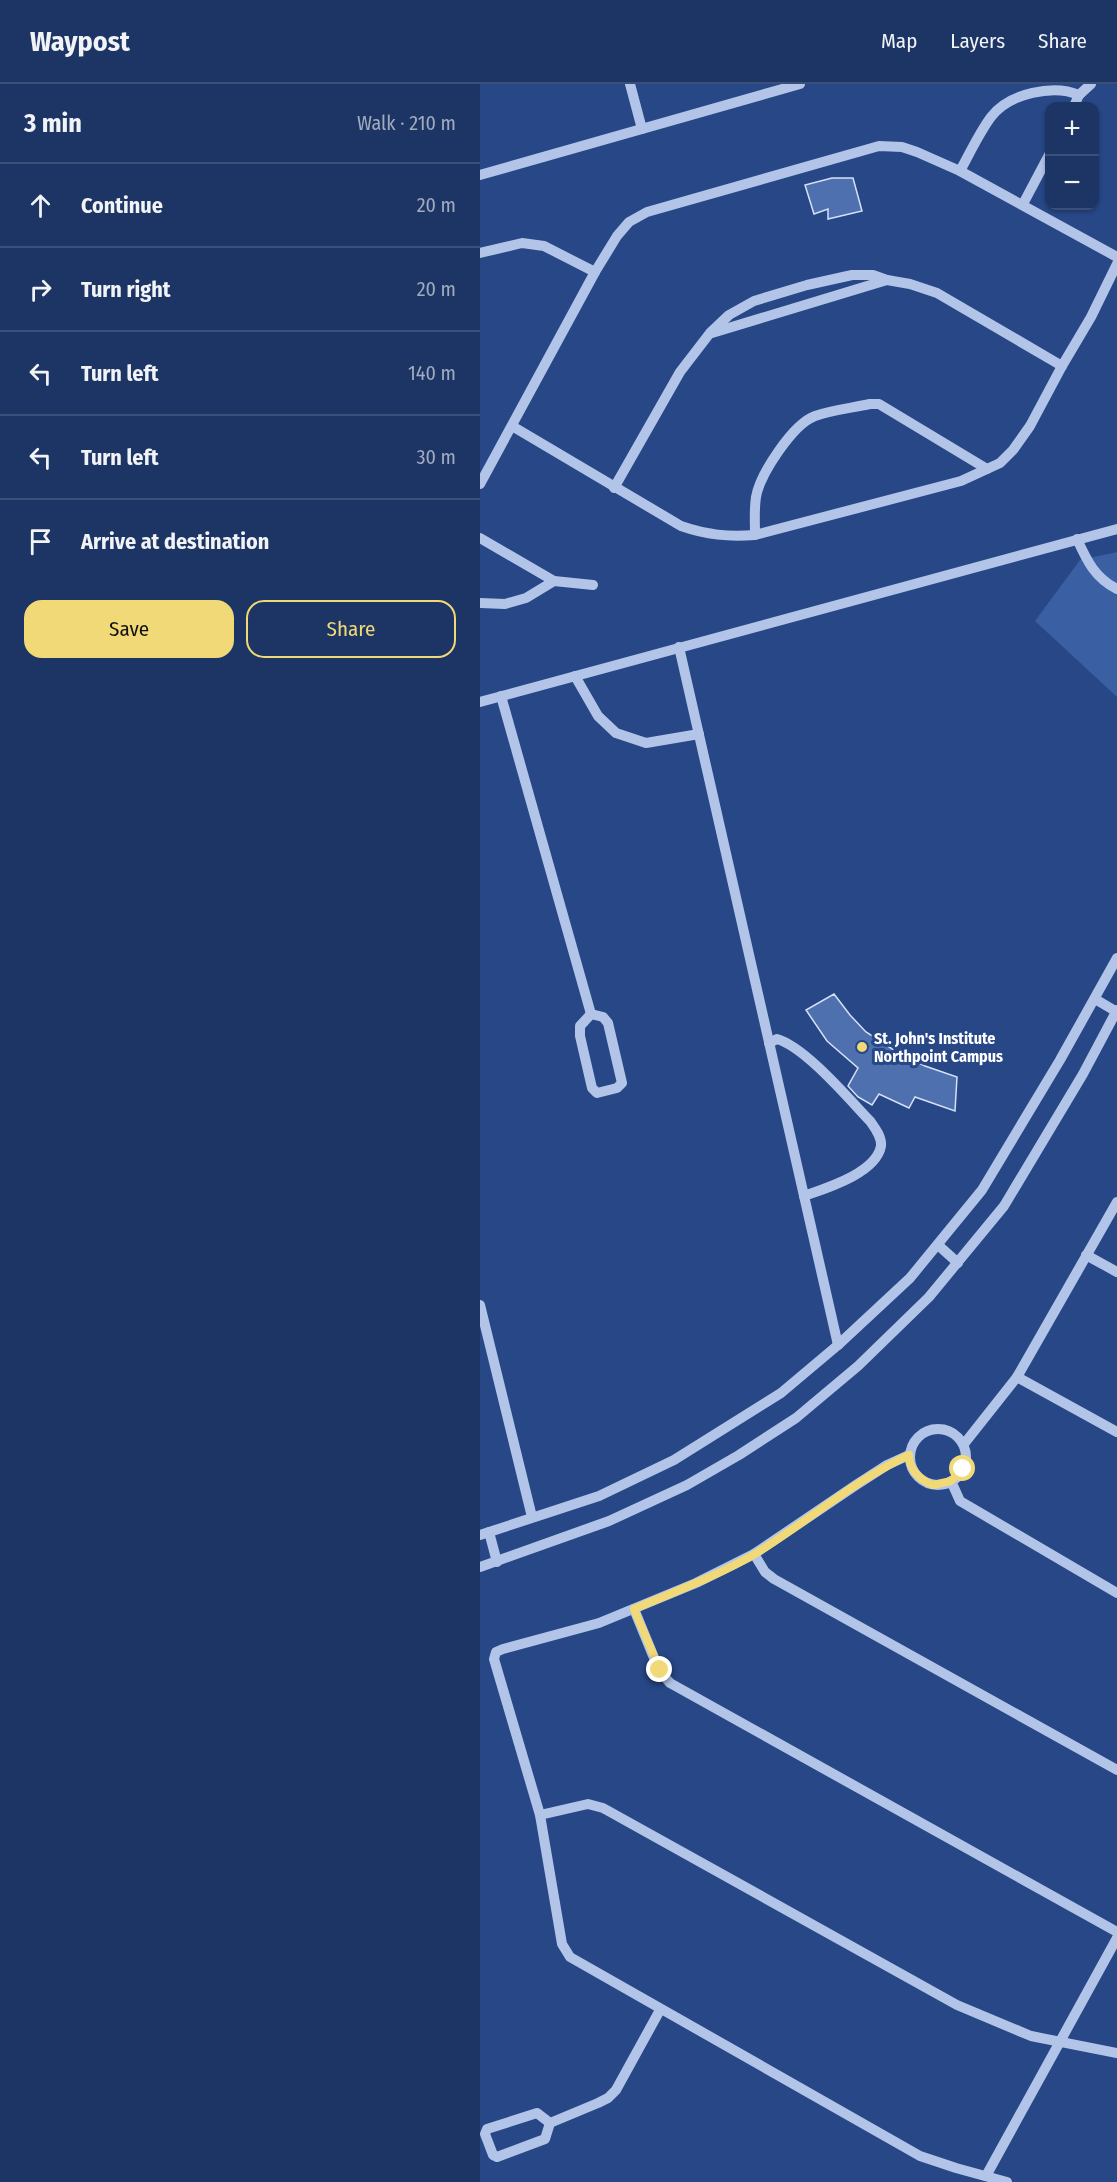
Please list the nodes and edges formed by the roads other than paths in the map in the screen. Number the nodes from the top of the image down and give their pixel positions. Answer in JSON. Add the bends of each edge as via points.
{"nodes":[{"id":1,"x":630,"y":84,"type":"edge"},
{"id":2,"x":800,"y":84,"type":"edge"},
{"id":3,"x":1091,"y":84,"type":"edge"},
{"id":4,"x":1079,"y":95,"type":"junction"},
{"id":5,"x":1076,"y":102,"type":"edge"},
{"id":6,"x":642,"y":129,"type":"junction"},
{"id":7,"x":1048,"y":156,"type":"edge"},
{"id":8,"x":960,"y":171,"type":"junction"},
{"id":9,"x":480,"y":175,"type":"edge"},
{"id":10,"x":1023,"y":204,"type":"junction"},
{"id":11,"x":480,"y":253,"type":"edge"},
{"id":12,"x":1117,"y":257,"type":"edge"},
{"id":13,"x":1117,"y":264,"type":"edge"},
{"id":14,"x":595,"y":272,"type":"junction"},
{"id":15,"x":887,"y":280,"type":"junction"},
{"id":16,"x":710,"y":333,"type":"junction"},
{"id":17,"x":1062,"y":366,"type":"junction"},
{"id":18,"x":512,"y":426,"type":"junction"},
{"id":19,"x":987,"y":469,"type":"junction"},
{"id":20,"x":480,"y":484,"type":"edge"},
{"id":21,"x":614,"y":488,"type":"junction"},
{"id":22,"x":1117,"y":529,"type":"edge"},
{"id":23,"x":755,"y":535,"type":"junction"},
{"id":24,"x":480,"y":538,"type":"edge"},
{"id":25,"x":1077,"y":539,"type":"junction"},
{"id":26,"x":554,"y":580,"type":"junction"},
{"id":27,"x":593,"y":585,"type":"dead end"},
{"id":28,"x":1117,"y":589,"type":"edge"},
{"id":29,"x":480,"y":603,"type":"edge"},
{"id":30,"x":679,"y":647,"type":"junction"},
{"id":31,"x":575,"y":676,"type":"junction"},
{"id":32,"x":501,"y":696,"type":"junction"},
{"id":33,"x":480,"y":702,"type":"edge"},
{"id":34,"x":699,"y":734,"type":"junction"},
{"id":35,"x":1117,"y":958,"type":"edge"},
{"id":36,"x":1095,"y":999,"type":"junction"},
{"id":37,"x":1117,"y":1011,"type":"edge"},
{"id":38,"x":591,"y":1014,"type":"junction"},
{"id":39,"x":769,"y":1043,"type":"junction"},
{"id":40,"x":804,"y":1196,"type":"junction"},
{"id":41,"x":1117,"y":1202,"type":"edge"},
{"id":42,"x":938,"y":1245,"type":"junction"},
{"id":43,"x":1086,"y":1255,"type":"junction"},
{"id":44,"x":958,"y":1263,"type":"junction"},
{"id":45,"x":1117,"y":1272,"type":"edge"},
{"id":46,"x":480,"y":1305,"type":"edge"},
{"id":47,"x":838,"y":1344,"type":"junction"},
{"id":48,"x":1017,"y":1377,"type":"junction"},
{"id":49,"x":1117,"y":1432,"type":"edge"},
{"id":50,"x":964,"y":1444,"type":"junction"},
{"id":51,"x":909,"y":1455,"type":"junction"},
{"id":52,"x":951,"y":1481,"type":"junction"},
{"id":53,"x":532,"y":1517,"type":"junction"},
{"id":54,"x":485,"y":1533,"type":"edge"},
{"id":55,"x":754,"y":1554,"type":"junction"},
{"id":56,"x":497,"y":1562,"type":"junction"},
{"id":57,"x":480,"y":1567,"type":"edge"},
{"id":58,"x":1117,"y":1593,"type":"edge"},
{"id":59,"x":634,"y":1609,"type":"junction"},
{"id":60,"x":1117,"y":1770,"type":"edge"},
{"id":61,"x":540,"y":1815,"type":"junction"},
{"id":62,"x":1117,"y":1932,"type":"edge"},
{"id":63,"x":1117,"y":1938,"type":"edge"},
{"id":64,"x":660,"y":2010,"type":"junction"},
{"id":65,"x":1059,"y":2043,"type":"junction"},
{"id":66,"x":1117,"y":2054,"type":"edge"},
{"id":67,"x":550,"y":2123,"type":"junction"},
{"id":68,"x":986,"y":2176,"type":"junction"},
{"id":69,"x":1007,"y":2182,"type":"edge"}],
"edges":[{"from":1,"to":6,"type":"street"},
{"from":2,"to":6,"type":"street"},
{"from":3,"to":4,"type":"street"},
{"from":4,"to":5,"type":"street"},
{"from":4,"to":8,"type":"street","via":[[1071,88],[1038,88],[1006,101],[991,116]]},
{"from":6,"to":9,"type":"street"},
{"from":7,"to":10,"type":"street"},
{"from":8,"to":10,"type":"street"},
{"from":8,"to":14,"type":"street","via":[[902,147],[879,146],[647,212],[629,222]]},
{"from":10,"to":12,"type":"street"},
{"from":11,"to":14,"type":"street","via":[[522,243],[544,246]]},
{"from":13,"to":17,"type":"street"},
{"from":14,"to":18,"type":"street"},
{"from":15,"to":16,"type":"street"},
{"from":15,"to":16,"type":"street","via":[[852,275],[796,288],[754,301],[729,315]]},
{"from":15,"to":17,"type":"street","via":[[937,293]]},
{"from":16,"to":21,"type":"street","via":[[680,372]]},
{"from":17,"to":19,"type":"street","via":[[1013,450]]},
{"from":18,"to":20,"type":"street"},
{"from":18,"to":21,"type":"street"},
{"from":19,"to":23,"type":"street","via":[[961,481]]},
{"from":19,"to":23,"type":"street","via":[[879,404],[814,416],[797,428],[774,457],[761,483],[756,496]]},
{"from":21,"to":23,"type":"street","via":[[681,526],[704,534]]},
{"from":22,"to":25,"type":"street"},
{"from":24,"to":26,"type":"street"},
{"from":25,"to":28,"type":"street","via":[[1094,572]]},
{"from":25,"to":30,"type":"street"},
{"from":26,"to":27,"type":"street"},
{"from":26,"to":29,"type":"street","via":[[525,598],[505,604]]},
{"from":30,"to":31,"type":"street"},
{"from":30,"to":34,"type":"street"},
{"from":31,"to":32,"type":"street"},
{"from":31,"to":34,"type":"street","via":[[598,716],[616,733],[646,743]]},
{"from":32,"to":33,"type":"street"},
{"from":32,"to":38,"type":"street"},
{"from":34,"to":39,"type":"street"},
{"from":35,"to":36,"type":"street"},
{"from":36,"to":37,"type":"street"},
{"from":36,"to":42,"type":"street","via":[[982,1190]]},
{"from":37,"to":44,"type":"street","via":[[1004,1206]]},
{"from":38,"to":38,"type":"street","via":[[580,1026],[579,1036],[592,1088],[597,1093],[622,1083],[608,1023]]},
{"from":39,"to":40,"type":"street"},
{"from":39,"to":40,"type":"street","via":[[777,1039],[789,1042],[805,1056],[870,1120],[882,1144],[876,1161]]},
{"from":40,"to":47,"type":"street"},
{"from":41,"to":43,"type":"street"},
{"from":42,"to":44,"type":"street"},
{"from":42,"to":47,"type":"street","via":[[910,1278]]},
{"from":43,"to":45,"type":"street"},
{"from":43,"to":48,"type":"street"},
{"from":44,"to":56,"type":"street","via":[[858,1366],[796,1418],[739,1455],[687,1485],[609,1521]]},
{"from":46,"to":53,"type":"street"},
{"from":47,"to":53,"type":"street","via":[[781,1393],[675,1460],[599,1496]]},
{"from":48,"to":49,"type":"street"},
{"from":48,"to":50,"type":"street"},
{"from":50,"to":51,"type":"street","via":[[949,1431],[929,1431],[915,1439]]},
{"from":50,"to":52,"type":"street","via":[[965,1464]]},
{"from":51,"to":52,"type":"street","via":[[913,1470],[927,1483],[940,1485]]},
{"from":51,"to":55,"type":"street","via":[[887,1465]]},
{"from":52,"to":58,"type":"street","via":[[960,1501]]},
{"from":53,"to":54,"type":"street"},
{"from":54,"to":56,"type":"street"},
{"from":55,"to":59,"type":"street"},
{"from":55,"to":60,"type":"street","via":[[774,1579]]},
{"from":56,"to":57,"type":"street"},
{"from":59,"to":61,"type":"street","via":[[496,1652],[494,1659]]},
{"from":59,"to":62,"type":"street","via":[[663,1677],[670,1683]]},
{"from":61,"to":64,"type":"street","via":[[562,1944],[570,1958]]},
{"from":61,"to":65,"type":"street","via":[[588,1804],[603,1808],[957,2005],[1031,2036]]},
{"from":63,"to":65,"type":"street"},
{"from":64,"to":67,"type":"street","via":[[616,2090],[608,2098]]},
{"from":64,"to":68,"type":"street","via":[[921,2156]]},
{"from":65,"to":66,"type":"street"},
{"from":65,"to":68,"type":"street"},
{"from":67,"to":67,"type":"street","via":[[537,2113],[487,2129],[485,2134],[497,2157],[545,2139]]},
{"from":68,"to":69,"type":"street"}]}
